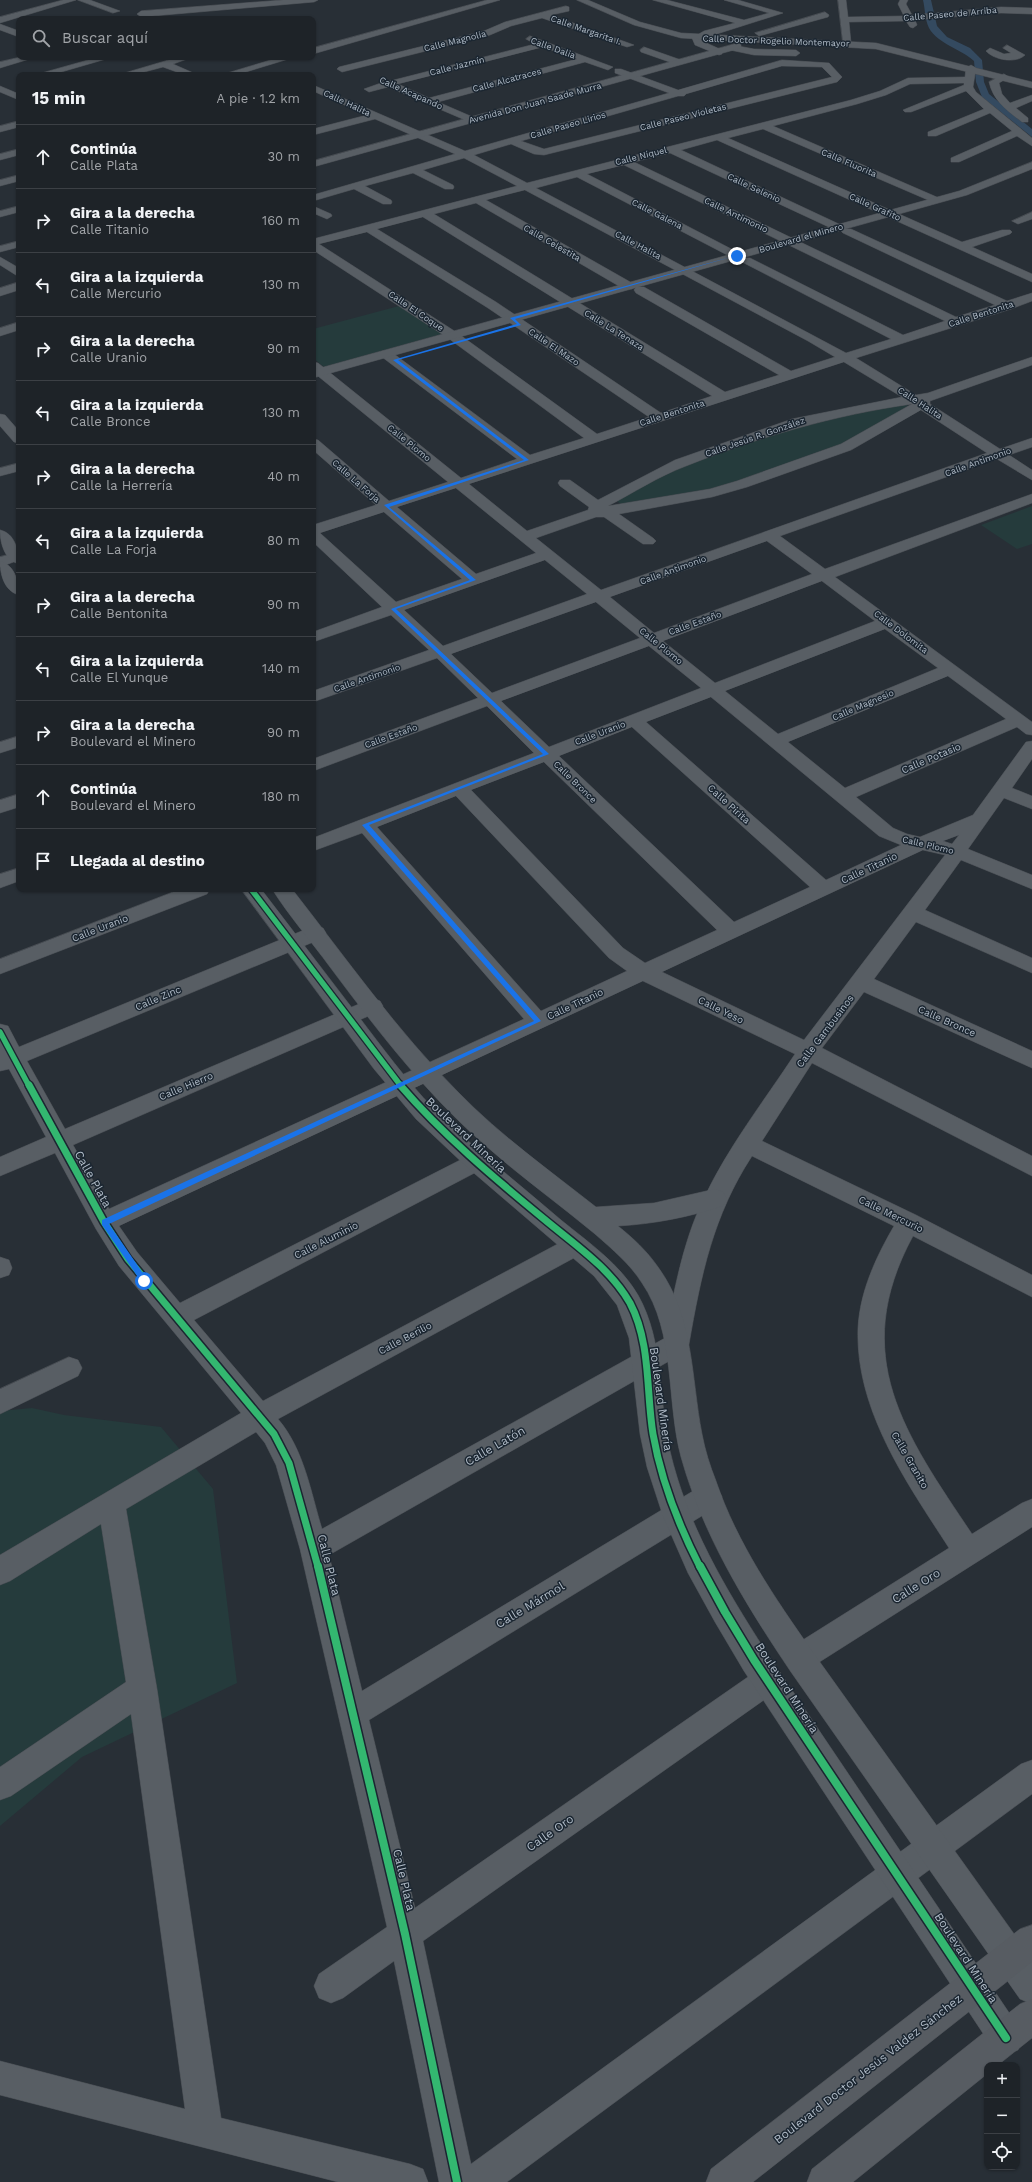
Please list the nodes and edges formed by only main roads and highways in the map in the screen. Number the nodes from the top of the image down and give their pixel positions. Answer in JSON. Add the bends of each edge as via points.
{"nodes":[{"id":1,"x":1021,"y":1949,"type":"edge"},
{"id":2,"x":1032,"y":2016,"type":"edge"},
{"id":3,"x":724,"y":2182,"type":"edge"},
{"id":4,"x":825,"y":2182,"type":"edge"}],
"edges":[{"from":1,"to":3,"type":"main road","name":"Boulevard Doctor Jesús Valdez Sánchez"},
{"from":2,"to":4,"type":"main road"}]}
